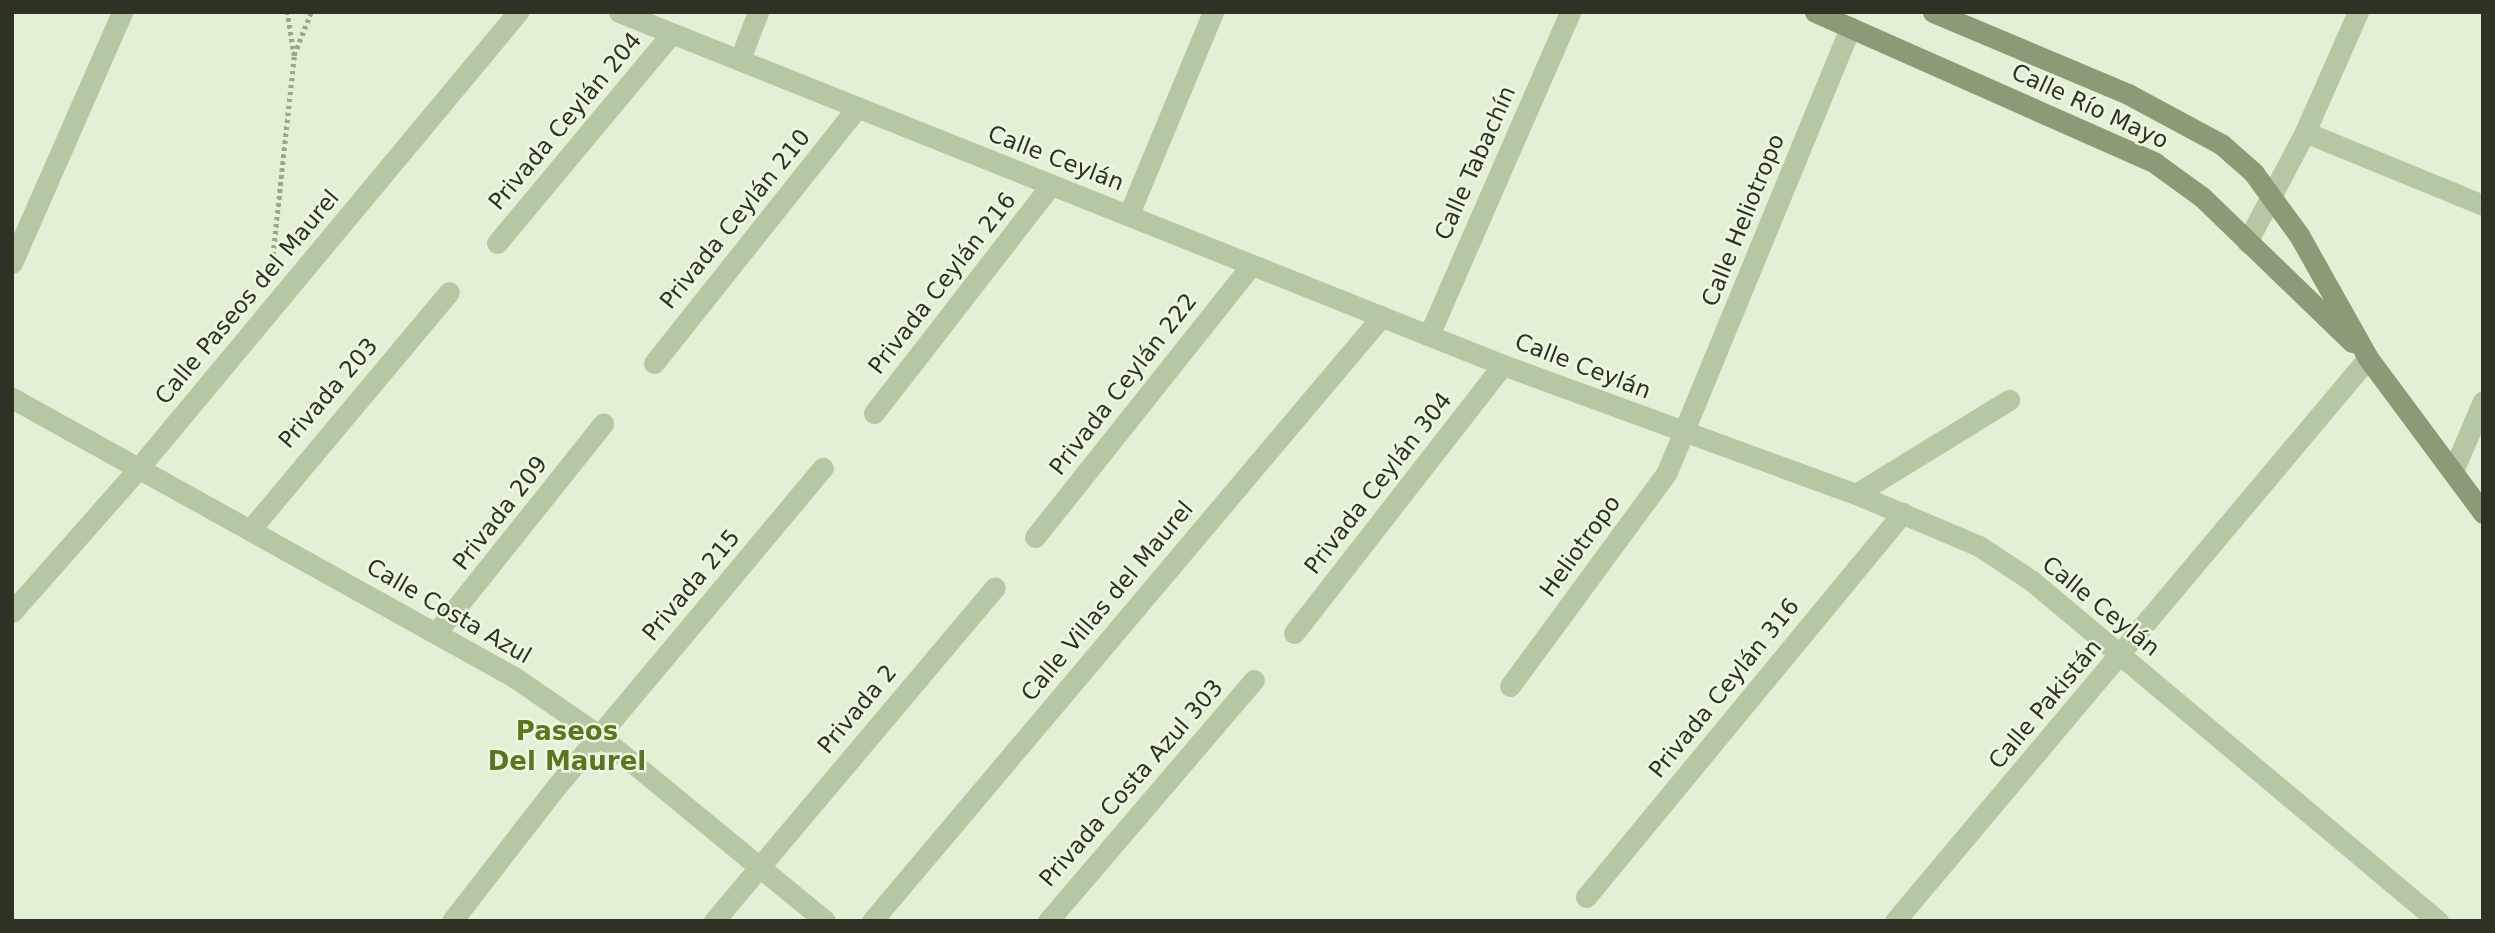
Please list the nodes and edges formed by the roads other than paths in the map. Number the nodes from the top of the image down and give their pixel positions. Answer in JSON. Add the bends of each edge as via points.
{"nodes":[{"id":1,"x":122,"y":12,"type":"edge"},
{"id":2,"x":518,"y":12,"type":"edge"},
{"id":3,"x":619,"y":12,"type":"edge"},
{"id":4,"x":758,"y":12,"type":"edge"},
{"id":5,"x":1213,"y":12,"type":"edge"},
{"id":6,"x":1570,"y":12,"type":"edge"},
{"id":7,"x":1815,"y":12,"type":"edge"},
{"id":8,"x":1933,"y":12,"type":"edge"},
{"id":9,"x":2358,"y":12,"type":"edge"},
{"id":10,"x":1850,"y":27,"type":"junction"},
{"id":11,"x":672,"y":33,"type":"junction"},
{"id":12,"x":740,"y":59,"type":"junction"},
{"id":13,"x":857,"y":108,"type":"junction"},
{"id":14,"x":2305,"y":132,"type":"junction"},
{"id":15,"x":1051,"y":185,"type":"junction"},
{"id":16,"x":2272,"y":198,"type":"junction"},
{"id":17,"x":2483,"y":205,"type":"edge"},
{"id":18,"x":1129,"y":214,"type":"junction"},
{"id":19,"x":2247,"y":242,"type":"junction"},
{"id":20,"x":498,"y":243,"type":"dead end"},
{"id":21,"x":12,"y":263,"type":"edge"},
{"id":22,"x":1251,"y":264,"type":"junction"},
{"id":23,"x":449,"y":292,"type":"dead end"},
{"id":24,"x":1382,"y":316,"type":"junction"},
{"id":25,"x":1429,"y":335,"type":"junction"},
{"id":26,"x":2368,"y":358,"type":"junction"},
{"id":27,"x":654,"y":363,"type":"dead end"},
{"id":28,"x":1503,"y":365,"type":"junction"},
{"id":29,"x":12,"y":398,"type":"edge"},
{"id":30,"x":2009,"y":400,"type":"dead end"},
{"id":31,"x":2483,"y":401,"type":"edge"},
{"id":32,"x":874,"y":413,"type":"dead end"},
{"id":33,"x":603,"y":424,"type":"dead end"},
{"id":34,"x":1686,"y":433,"type":"junction"},
{"id":35,"x":823,"y":468,"type":"dead end"},
{"id":36,"x":137,"y":470,"type":"junction"},
{"id":37,"x":2453,"y":471,"type":"junction"},
{"id":38,"x":1856,"y":494,"type":"junction"},
{"id":39,"x":1903,"y":513,"type":"junction"},
{"id":40,"x":2483,"y":513,"type":"edge"},
{"id":41,"x":250,"y":530,"type":"junction"},
{"id":42,"x":1035,"y":537,"type":"dead end"},
{"id":43,"x":995,"y":587,"type":"dead end"},
{"id":44,"x":12,"y":612,"type":"edge"},
{"id":45,"x":436,"y":633,"type":"junction"},
{"id":46,"x":1294,"y":633,"type":"dead end"},
{"id":47,"x":2121,"y":656,"type":"junction"},
{"id":48,"x":1254,"y":680,"type":"dead end"},
{"id":49,"x":1510,"y":686,"type":"dead end"},
{"id":50,"x":600,"y":736,"type":"junction"},
{"id":51,"x":759,"y":866,"type":"junction"},
{"id":52,"x":1586,"y":897,"type":"dead end"},
{"id":53,"x":1902,"y":918,"type":"edge"},
{"id":54,"x":452,"y":921,"type":"edge"},
{"id":55,"x":714,"y":921,"type":"edge"},
{"id":56,"x":825,"y":921,"type":"edge"},
{"id":57,"x":872,"y":921,"type":"edge"},
{"id":58,"x":1048,"y":921,"type":"edge"},
{"id":59,"x":2438,"y":921,"type":"edge"}],
"edges":[{"from":1,"to":21,"type":"street"},
{"from":2,"to":36,"type":"street","name":"Calle Paseos del Maurel"},
{"from":3,"to":11,"type":"street","name":"Calle Ceylán"},
{"from":4,"to":12,"type":"street"},
{"from":5,"to":18,"type":"street"},
{"from":6,"to":25,"type":"street","name":"Calle Tabachín"},
{"from":7,"to":10,"type":"street","name":"Calle Río Mayo"},
{"from":8,"to":16,"type":"street","name":"Calle Río Mayo","via":[[2180,120],[2221,144],[2253,172]]},
{"from":9,"to":14,"type":"street"},
{"from":10,"to":19,"type":"street","name":"Calle Río Mayo","via":[[2155,163],[2202,197]]},
{"from":10,"to":34,"type":"street","name":"Calle Heliotropo"},
{"from":11,"to":12,"type":"street","name":"Calle Ceylán"},
{"from":11,"to":20,"type":"street","name":"Privada Ceylán 204"},
{"from":12,"to":13,"type":"street","name":"Calle Ceylán"},
{"from":13,"to":15,"type":"street","name":"Calle Ceylán"},
{"from":13,"to":27,"type":"street","name":"Privada Ceylán 210"},
{"from":14,"to":16,"type":"street"},
{"from":14,"to":17,"type":"street"},
{"from":15,"to":18,"type":"street","name":"Calle Ceylán"},
{"from":15,"to":32,"type":"street","name":"Privada Ceylán 216"},
{"from":16,"to":19,"type":"street"},
{"from":16,"to":26,"type":"street","name":"Calle Río Mayo"},
{"from":18,"to":22,"type":"street","name":"Calle Ceylán"},
{"from":19,"to":26,"type":"street","name":"Calle Río Mayo"},
{"from":22,"to":24,"type":"street","name":"Calle Ceylán"},
{"from":22,"to":42,"type":"street","name":"Privada Ceylán 222"},
{"from":23,"to":41,"type":"street","name":"Privada 203"},
{"from":24,"to":25,"type":"street","name":"Calle Ceylán"},
{"from":24,"to":57,"type":"street","name":"Calle Villas del Maurel"},
{"from":25,"to":28,"type":"street","name":"Calle Ceylán"},
{"from":26,"to":37,"type":"street","name":"Calle Río Mayo"},
{"from":26,"to":47,"type":"street","name":"Calle Pakistán"},
{"from":28,"to":34,"type":"street","name":"Calle Ceylán"},
{"from":28,"to":46,"type":"street","name":"Privada Ceylán 304"},
{"from":29,"to":36,"type":"street","name":"Calle Costa Azul"},
{"from":30,"to":38,"type":"street"},
{"from":31,"to":37,"type":"street"},
{"from":33,"to":45,"type":"street","name":"Privada 209"},
{"from":34,"to":38,"type":"street","name":"Calle Ceylán"},
{"from":34,"to":49,"type":"street","name":"Heliotropo","via":[[1667,472]]},
{"from":35,"to":50,"type":"street","name":"Privada 215"},
{"from":36,"to":41,"type":"street","name":"Calle Costa Azul"},
{"from":36,"to":44,"type":"street","name":"Calle Paseos del Maurel"},
{"from":37,"to":40,"type":"street","name":"Calle Río Mayo"},
{"from":38,"to":39,"type":"street","name":"Calle Ceylán"},
{"from":39,"to":47,"type":"street","name":"Calle Ceylán","via":[[1979,546],[2032,582]]},
{"from":39,"to":52,"type":"street","name":"Privada Ceylán 316"},
{"from":41,"to":45,"type":"street","name":"Calle Costa Azul"},
{"from":43,"to":51,"type":"street","name":"Privada 2"},
{"from":45,"to":50,"type":"street","name":"Calle Costa Azul","via":[[514,677]]},
{"from":47,"to":53,"type":"street","name":"Calle Pakistán"},
{"from":47,"to":59,"type":"street","name":"Calle Ceylán"},
{"from":48,"to":58,"type":"street","name":"Privada Costa Azul 303"},
{"from":50,"to":51,"type":"street","name":"Calle Costa Azul"},
{"from":50,"to":54,"type":"street","name":"Privada 215"},
{"from":51,"to":55,"type":"street","name":"Privada 2"},
{"from":51,"to":56,"type":"street","name":"Calle Costa Azul"}]}
